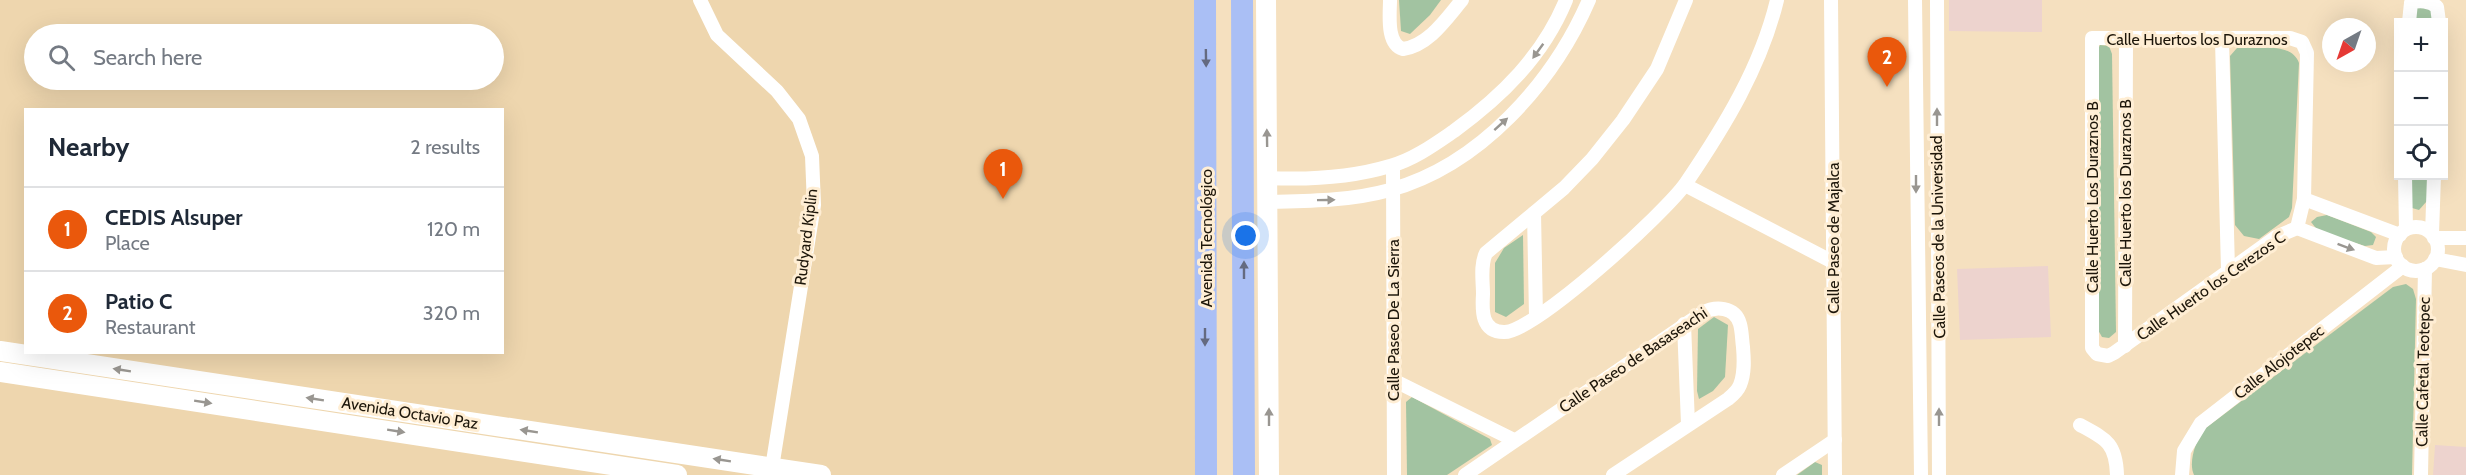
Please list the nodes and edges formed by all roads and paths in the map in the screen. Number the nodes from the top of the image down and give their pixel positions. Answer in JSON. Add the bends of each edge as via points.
{"nodes":[{"id":1,"x":700,"y":0,"type":"edge"},
{"id":2,"x":1205,"y":0,"type":"edge"},
{"id":3,"x":1242,"y":0,"type":"edge"},
{"id":4,"x":1266,"y":0,"type":"edge"},
{"id":5,"x":1390,"y":0,"type":"edge"},
{"id":6,"x":1462,"y":0,"type":"edge"},
{"id":7,"x":1566,"y":0,"type":"edge"},
{"id":8,"x":1589,"y":0,"type":"edge"},
{"id":9,"x":1686,"y":0,"type":"edge"},
{"id":10,"x":1777,"y":0,"type":"edge"},
{"id":11,"x":1831,"y":0,"type":"edge"},
{"id":12,"x":1915,"y":0,"type":"edge"},
{"id":13,"x":1937,"y":0,"type":"edge"},
{"id":14,"x":2409,"y":18,"type":"edge"},
{"id":15,"x":2438,"y":18,"type":"edge"},
{"id":16,"x":2092,"y":39,"type":"joint"},
{"id":17,"x":2126,"y":39,"type":"junction"},
{"id":18,"x":2222,"y":40,"type":"junction"},
{"id":19,"x":1393,"y":166,"type":"junction"},
{"id":20,"x":1268,"y":178,"type":"junction"},
{"id":21,"x":2405,"y":180,"type":"edge"},
{"id":22,"x":2434,"y":180,"type":"edge"},
{"id":23,"x":1685,"y":185,"type":"junction"},
{"id":24,"x":1393,"y":189,"type":"junction"},
{"id":25,"x":2304,"y":199,"type":"junction"},
{"id":26,"x":1268,"y":201,"type":"junction"},
{"id":27,"x":1534,"y":213,"type":"junction"},
{"id":28,"x":1936,"y":221,"type":"junction"},
{"id":29,"x":1916,"y":222,"type":"junction"},
{"id":30,"x":2297,"y":228,"type":"junction"},
{"id":31,"x":2403,"y":232,"type":"junction"},
{"id":32,"x":2433,"y":236,"type":"junction"},
{"id":33,"x":2466,"y":237,"type":"edge"},
{"id":34,"x":2399,"y":261,"type":"junction"},
{"id":35,"x":1833,"y":262,"type":"junction"},
{"id":36,"x":2430,"y":264,"type":"junction"},
{"id":37,"x":2466,"y":265,"type":"edge"},
{"id":38,"x":2228,"y":270,"type":"junction"},
{"id":39,"x":1536,"y":316,"type":"junction"},
{"id":40,"x":1684,"y":324,"type":"junction"},
{"id":41,"x":2125,"y":346,"type":"junction"},
{"id":42,"x":0,"y":351,"type":"edge"},
{"id":43,"x":2097,"y":354,"type":"joint"},
{"id":44,"x":0,"y":372,"type":"edge"},
{"id":45,"x":1393,"y":380,"type":"junction"},
{"id":46,"x":1688,"y":424,"type":"junction"},
{"id":47,"x":2080,"y":425,"type":"dead end"},
{"id":48,"x":1514,"y":440,"type":"junction"},
{"id":49,"x":1835,"y":440,"type":"junction"},
{"id":50,"x":771,"y":471,"type":"edge"},
{"id":51,"x":677,"y":475,"type":"edge"},
{"id":52,"x":821,"y":475,"type":"edge"},
{"id":53,"x":1206,"y":475,"type":"edge"},
{"id":54,"x":1244,"y":475,"type":"edge"},
{"id":55,"x":1269,"y":475,"type":"edge"},
{"id":56,"x":1394,"y":475,"type":"edge"},
{"id":57,"x":1465,"y":475,"type":"edge"},
{"id":58,"x":1613,"y":475,"type":"edge"},
{"id":59,"x":1783,"y":475,"type":"edge"},
{"id":60,"x":1835,"y":475,"type":"edge"},
{"id":61,"x":1921,"y":475,"type":"edge"},
{"id":62,"x":1939,"y":475,"type":"edge"},
{"id":63,"x":2116,"y":475,"type":"edge"},
{"id":64,"x":2182,"y":475,"type":"edge"},
{"id":65,"x":2421,"y":475,"type":"edge"}],
"edges":[{"from":1,"to":50,"type":"street","name":"Rudyard Kiplin","via":[[717,35],[777,91],[799,119],[812,156],[813,205]]},
{"from":2,"to":53,"type":"main road","name":"Avenida Tecnológico","one_way":true},
{"from":54,"to":3,"type":"main road","one_way":true},
{"from":20,"to":4,"type":"street","one_way":true},
{"from":5,"to":6,"type":"street","via":[[1392,38],[1403,49],[1437,30]]},
{"from":7,"to":19,"type":"street","one_way":true,"via":[[1543,43],[1508,88],[1434,145]]},
{"from":24,"to":8,"type":"street","one_way":true,"via":[[1441,167],[1476,145],[1519,108],[1557,58]]},
{"from":9,"to":27,"type":"street","via":[[1657,69],[1623,120],[1571,181]]},
{"from":10,"to":23,"type":"street","via":[[1749,76]]},
{"from":11,"to":35,"type":"street","name":"Calle Paseo de Majalca"},
{"from":12,"to":29,"type":"street","name":"Calle Paseos de la Universidad","one_way":true},
{"from":28,"to":13,"type":"street","name":"Calle Paseos de la Universidad","one_way":true},
{"from":14,"to":15,"type":"street","via":[[2411,3],[2420,1],[2433,3]]},
{"from":16,"to":17,"type":"street","name":"Calle Huertos los Duraznos"},
{"from":16,"to":43,"type":"street","name":"Calle Huerto Los Duraznos B","via":[[2092,348]]},
{"from":17,"to":18,"type":"street","name":"Calle Huertos los Duraznos"},
{"from":17,"to":41,"type":"street","name":"Calle Huerto los Duraznos B"},
{"from":18,"to":25,"type":"street","name":"Calle Huertos los Duraznos","via":[[2290,38],[2302,42],[2307,53]]},
{"from":18,"to":38,"type":"street"},
{"from":19,"to":20,"type":"street","via":[[1306,180]]},
{"from":19,"to":24,"type":"street","name":"Calle Paseo De La Sierra"},
{"from":20,"to":26,"type":"street"},
{"from":21,"to":31,"type":"street"},
{"from":22,"to":32,"type":"street"},
{"from":23,"to":35,"type":"street"},
{"from":23,"to":39,"type":"street","via":[[1620,252]]},
{"from":26,"to":24,"type":"street","one_way":true,"via":[[1340,200]]},
{"from":24,"to":45,"type":"street","name":"Calle Paseo De La Sierra"},
{"from":25,"to":30,"type":"street"},
{"from":25,"to":31,"type":"street"},
{"from":55,"to":26,"type":"street","one_way":true},
{"from":27,"to":39,"type":"street"},
{"from":27,"to":39,"type":"street","via":[[1484,258],[1482,315],[1486,324],[1505,332]]},
{"from":28,"to":29,"type":"street"},
{"from":62,"to":28,"type":"street","name":"Calle Paseos de la Universidad","one_way":true},
{"from":29,"to":61,"type":"street","name":"Calle Paseos de la Universidad"},
{"from":30,"to":34,"type":"street","name":"Calle Huerto los Cerezos C","one_way":true,"via":[[2376,258]]},
{"from":30,"to":38,"type":"street","name":"Calle Huerto los Cerezos C","via":[[2276,237]]},
{"from":31,"to":32,"type":"street","via":[[2420,228]]},
{"from":31,"to":34,"type":"street","via":[[2395,245]]},
{"from":32,"to":33,"type":"street"},
{"from":32,"to":36,"type":"street","via":[[2438,248]]},
{"from":34,"to":36,"type":"street","via":[[2413,270]]},
{"from":34,"to":64,"type":"street","name":"Calle Alojotepec","via":[[2201,423],[2184,451]]},
{"from":35,"to":49,"type":"street","name":"Calle Paseo de Majalca"},
{"from":36,"to":37,"type":"street"},
{"from":36,"to":65,"type":"street","name":"Calle Cafetal Teotepec"},
{"from":38,"to":41,"type":"street","name":"Calle Huerto los Cerezos C"},
{"from":40,"to":46,"type":"street"},
{"from":40,"to":46,"type":"street","name":"Calle Paseo de Basaseachi","via":[[1713,307],[1728,311],[1740,323],[1744,361],[1737,390]]},
{"from":40,"to":48,"type":"street","name":"Calle Paseo de Basaseachi"},
{"from":41,"to":43,"type":"street","name":"Calle Huerto los Cerezos C","via":[[2108,356]]},
{"from":50,"to":42,"type":"street","name":"Avenida Octavio Paz","one_way":true},
{"from":44,"to":51,"type":"street","name":"Avenida Octavio Paz","one_way":true},
{"from":45,"to":48,"type":"street"},
{"from":45,"to":56,"type":"street","name":"Calle Paseo De La Sierra"},
{"from":46,"to":58,"type":"street","name":"Calle Paseo de Basaseachi"},
{"from":47,"to":63,"type":"street","via":[[2105,438],[2113,449]]},
{"from":48,"to":57,"type":"street","name":"Calle Paseo de Basaseachi"},
{"from":49,"to":59,"type":"street"},
{"from":49,"to":60,"type":"street","name":"Calle Paseo de Majalca"},
{"from":50,"to":52,"type":"street","name":"Avenida Octavio Paz"}]}
